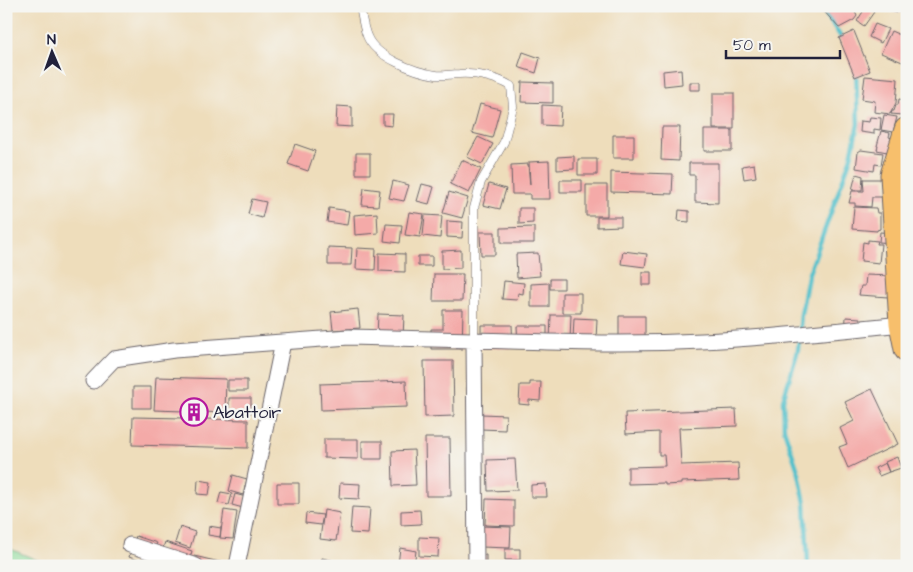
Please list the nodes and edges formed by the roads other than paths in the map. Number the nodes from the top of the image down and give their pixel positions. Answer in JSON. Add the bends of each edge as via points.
{"nodes":[{"id":1,"x":360,"y":6,"type":"edge"},
{"id":2,"x":907,"y":130,"type":"edge"},
{"id":3,"x":902,"y":324,"type":"junction"},
{"id":4,"x":474,"y":340,"type":"junction"},
{"id":5,"x":283,"y":342,"type":"junction"},
{"id":6,"x":907,"y":349,"type":"edge"},
{"id":7,"x":93,"y":381,"type":"dead end"},
{"id":8,"x":130,"y":545,"type":"dead end"},
{"id":9,"x":196,"y":566,"type":"edge"},
{"id":10,"x":237,"y":566,"type":"edge"},
{"id":11,"x":476,"y":566,"type":"edge"}],
"edges":[{"from":1,"to":4,"type":"lane","via":[[367,38],[393,61],[436,75],[462,74],[500,79],[511,86],[513,107],[504,142],[481,182],[474,208]]},
{"from":2,"to":3,"type":"main road","via":[[893,175]]},
{"from":3,"to":4,"type":"street","via":[[700,341]]},
{"from":3,"to":6,"type":"main road"},
{"from":4,"to":5,"type":"street","via":[[349,337]]},
{"from":4,"to":11,"type":"street"},
{"from":5,"to":7,"type":"street","via":[[174,350],[114,359]]},
{"from":5,"to":10,"type":"street"},
{"from":8,"to":9,"type":"street"}]}
